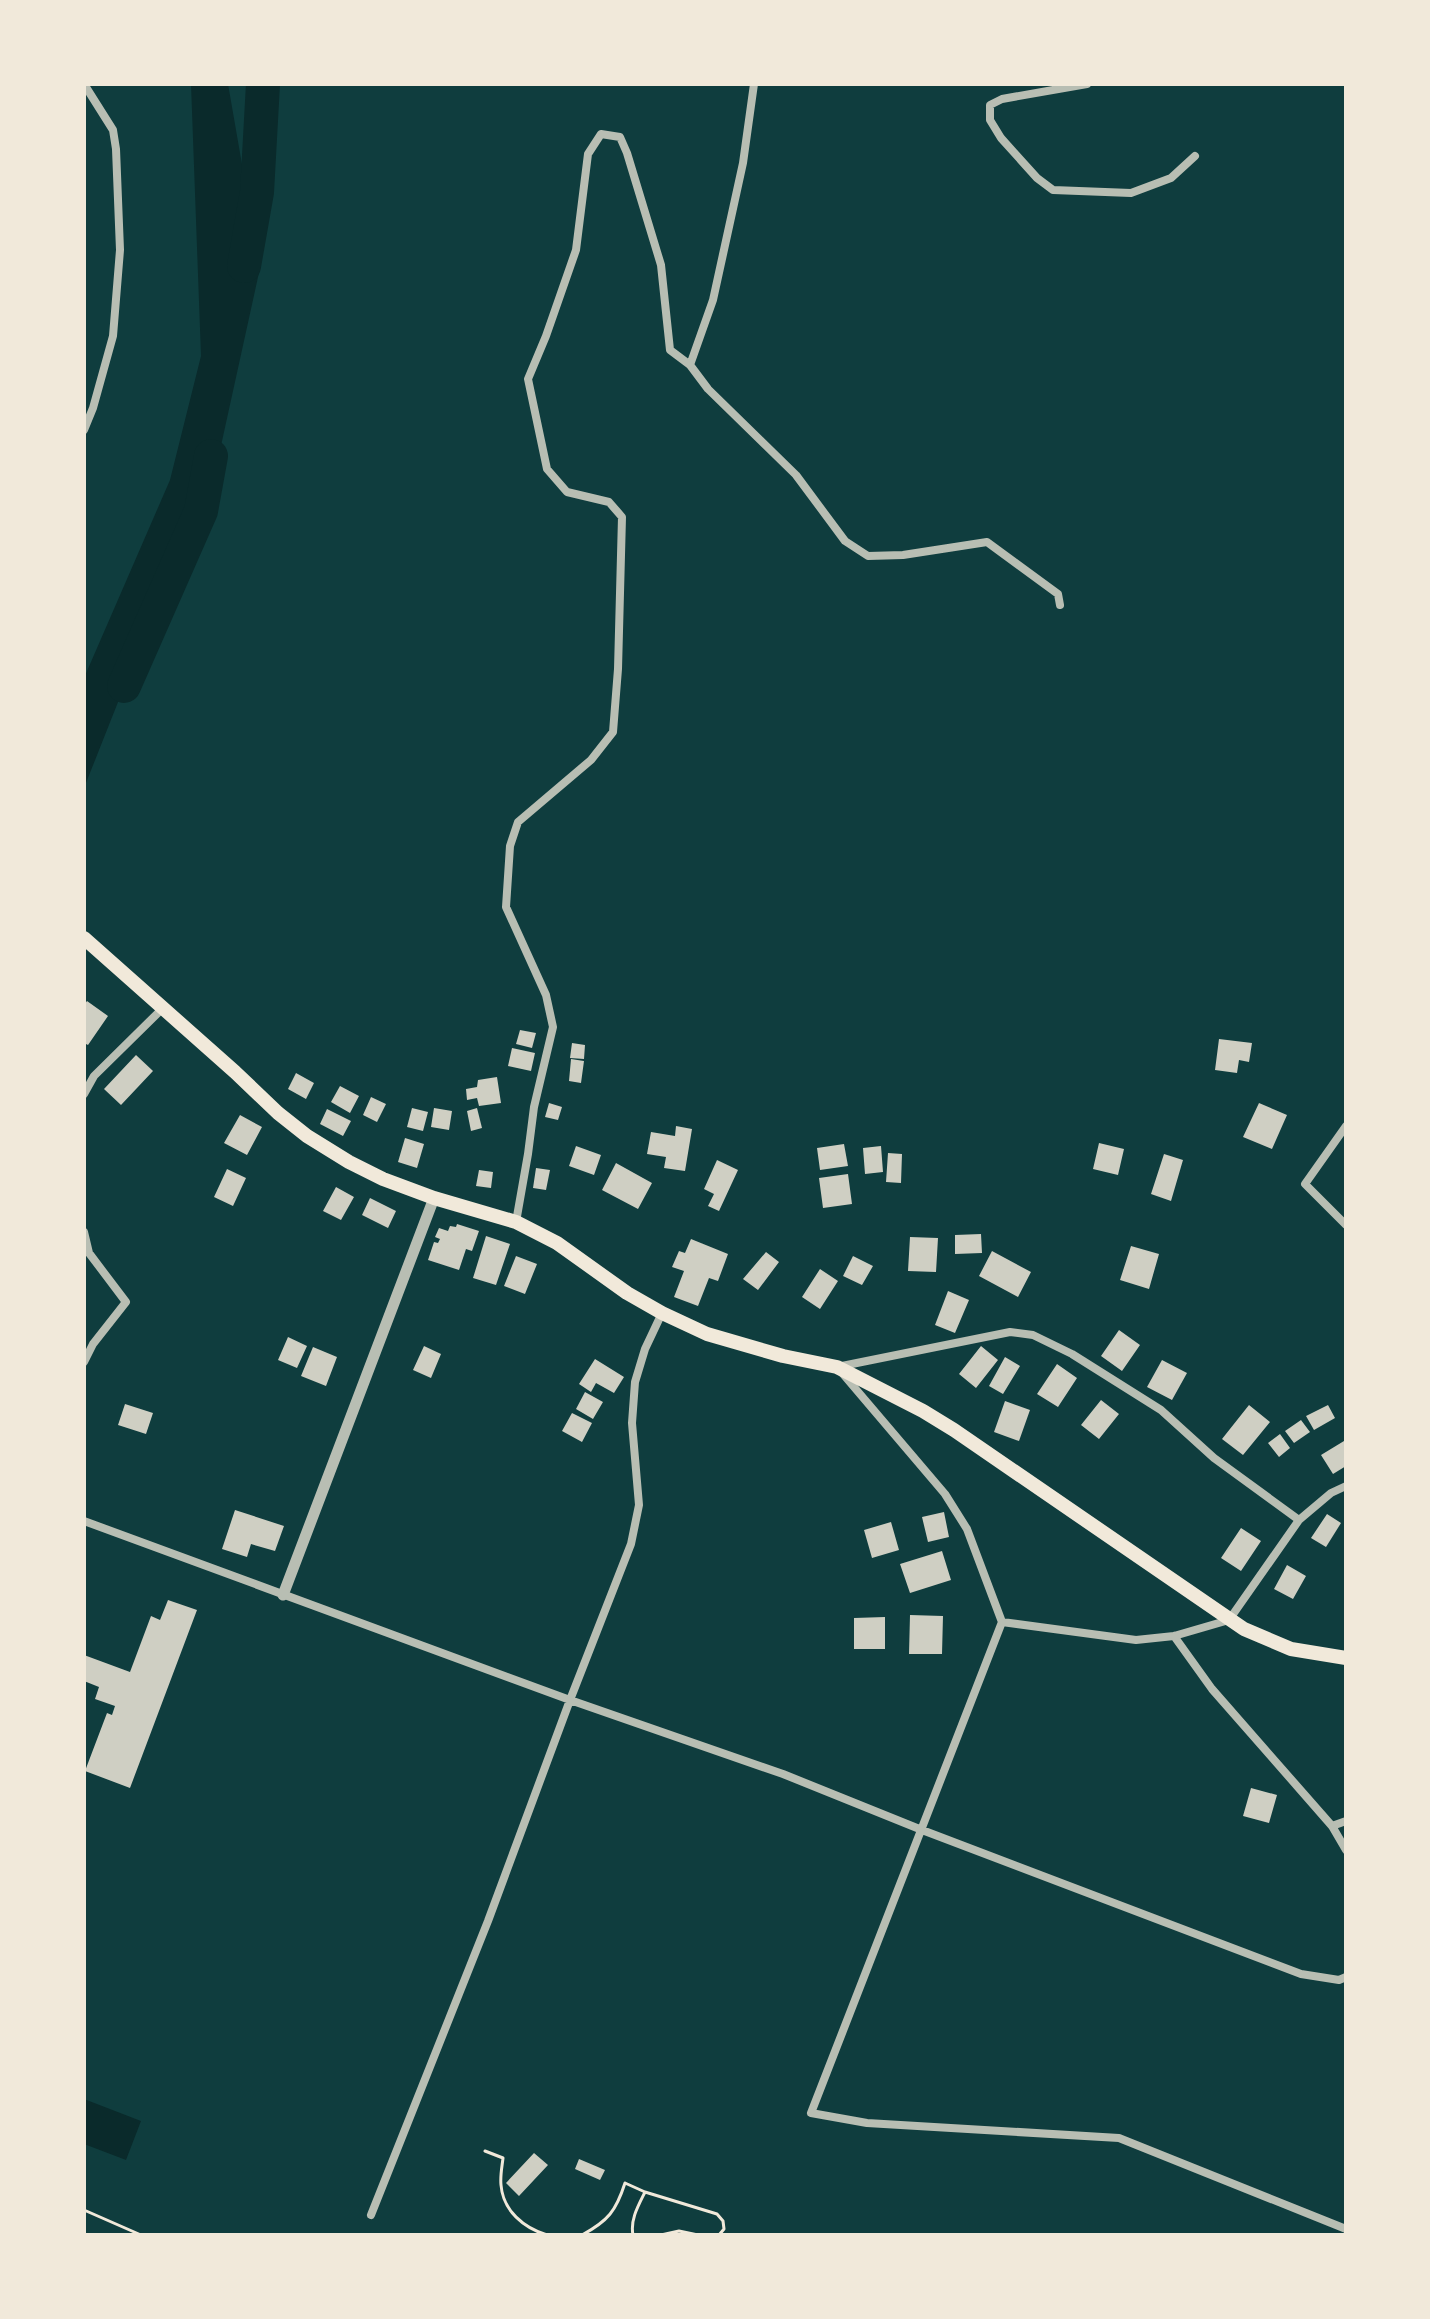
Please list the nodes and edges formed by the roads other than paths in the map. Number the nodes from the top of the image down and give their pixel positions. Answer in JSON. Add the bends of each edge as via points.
{"nodes":[{"id":1,"x":84,"y":84,"type":"edge"},
{"id":2,"x":754,"y":84,"type":"edge"},
{"id":3,"x":1087,"y":84,"type":"edge"},
{"id":4,"x":1195,"y":156,"type":"dead end"},
{"id":5,"x":690,"y":365,"type":"junction"},
{"id":6,"x":84,"y":430,"type":"edge"},
{"id":7,"x":1060,"y":605,"type":"dead end"},
{"id":8,"x":84,"y":938,"type":"edge"},
{"id":9,"x":163,"y":1008,"type":"junction"},
{"id":10,"x":84,"y":1094,"type":"edge"},
{"id":11,"x":1346,"y":1126,"type":"edge"},
{"id":12,"x":434,"y":1198,"type":"junction"},
{"id":13,"x":516,"y":1222,"type":"junction"},
{"id":14,"x":1346,"y":1225,"type":"edge"},
{"id":15,"x":84,"y":1232,"type":"edge"},
{"id":16,"x":662,"y":1313,"type":"junction"},
{"id":17,"x":84,"y":1362,"type":"edge"},
{"id":18,"x":837,"y":1367,"type":"junction"},
{"id":19,"x":1346,"y":1486,"type":"edge"},
{"id":20,"x":1299,"y":1520,"type":"junction"},
{"id":21,"x":84,"y":1521,"type":"edge"},
{"id":22,"x":283,"y":1595,"type":"junction"},
{"id":23,"x":1229,"y":1620,"type":"junction"},
{"id":24,"x":1002,"y":1622,"type":"junction"},
{"id":25,"x":1174,"y":1636,"type":"junction"},
{"id":26,"x":1346,"y":1658,"type":"edge"},
{"id":27,"x":570,"y":1700,"type":"junction"},
{"id":28,"x":1346,"y":1821,"type":"edge"},
{"id":29,"x":1332,"y":1826,"type":"junction"},
{"id":30,"x":922,"y":1830,"type":"junction"},
{"id":31,"x":1346,"y":1850,"type":"edge"},
{"id":32,"x":1346,"y":1977,"type":"edge"},
{"id":33,"x":371,"y":2215,"type":"dead end"},
{"id":34,"x":1346,"y":2229,"type":"edge"}],
"edges":[{"from":1,"to":6,"type":"street","via":[[113,130],[120,250],[113,336]]},
{"from":2,"to":5,"type":"street","via":[[713,300]]},
{"from":3,"to":4,"type":"street","via":[[990,105],[990,120],[1001,138],[1053,190],[1131,193],[1171,178]]},
{"from":5,"to":7,"type":"street","via":[[796,475],[845,541],[868,556],[987,542],[1058,594]]},
{"from":5,"to":13,"type":"street","via":[[670,350],[661,265],[627,153],[620,137],[601,134],[588,154],[576,250],[528,379],[547,469],[567,492],[609,502],[622,517],[618,669],[613,732],[591,760],[518,822],[510,846],[506,907],[546,995],[553,1027]]},
{"from":8,"to":9,"type":"main road"},
{"from":9,"to":10,"type":"street","via":[[94,1076]]},
{"from":9,"to":12,"type":"main road","via":[[307,1136],[349,1162]]},
{"from":11,"to":14,"type":"street","via":[[1305,1184]]},
{"from":12,"to":13,"type":"main road"},
{"from":12,"to":22,"type":"street"},
{"from":13,"to":16,"type":"main road"},
{"from":15,"to":17,"type":"street","via":[[89,1253],[126,1302]]},
{"from":16,"to":18,"type":"main road","via":[[707,1334]]},
{"from":16,"to":27,"type":"street","via":[[635,1382],[632,1423],[639,1505],[631,1544]]},
{"from":18,"to":20,"type":"street","via":[[1010,1332],[1033,1335],[1161,1410],[1214,1458]]},
{"from":18,"to":23,"type":"main road","via":[[954,1430]]},
{"from":18,"to":24,"type":"street","via":[[945,1494],[967,1529]]},
{"from":19,"to":20,"type":"street"},
{"from":20,"to":23,"type":"street"},
{"from":21,"to":22,"type":"street"},
{"from":22,"to":27,"type":"street"},
{"from":23,"to":25,"type":"street"},
{"from":23,"to":26,"type":"main road","via":[[1291,1649]]},
{"from":24,"to":25,"type":"street","via":[[1136,1640]]},
{"from":24,"to":30,"type":"street"},
{"from":25,"to":29,"type":"street","via":[[1212,1689]]},
{"from":27,"to":30,"type":"street","via":[[783,1774]]},
{"from":27,"to":33,"type":"street"},
{"from":28,"to":29,"type":"street"},
{"from":29,"to":31,"type":"street"},
{"from":30,"to":32,"type":"street","via":[[1301,1974]]},
{"from":30,"to":34,"type":"street","via":[[811,2113],[867,2123],[1119,2138]]}]}
